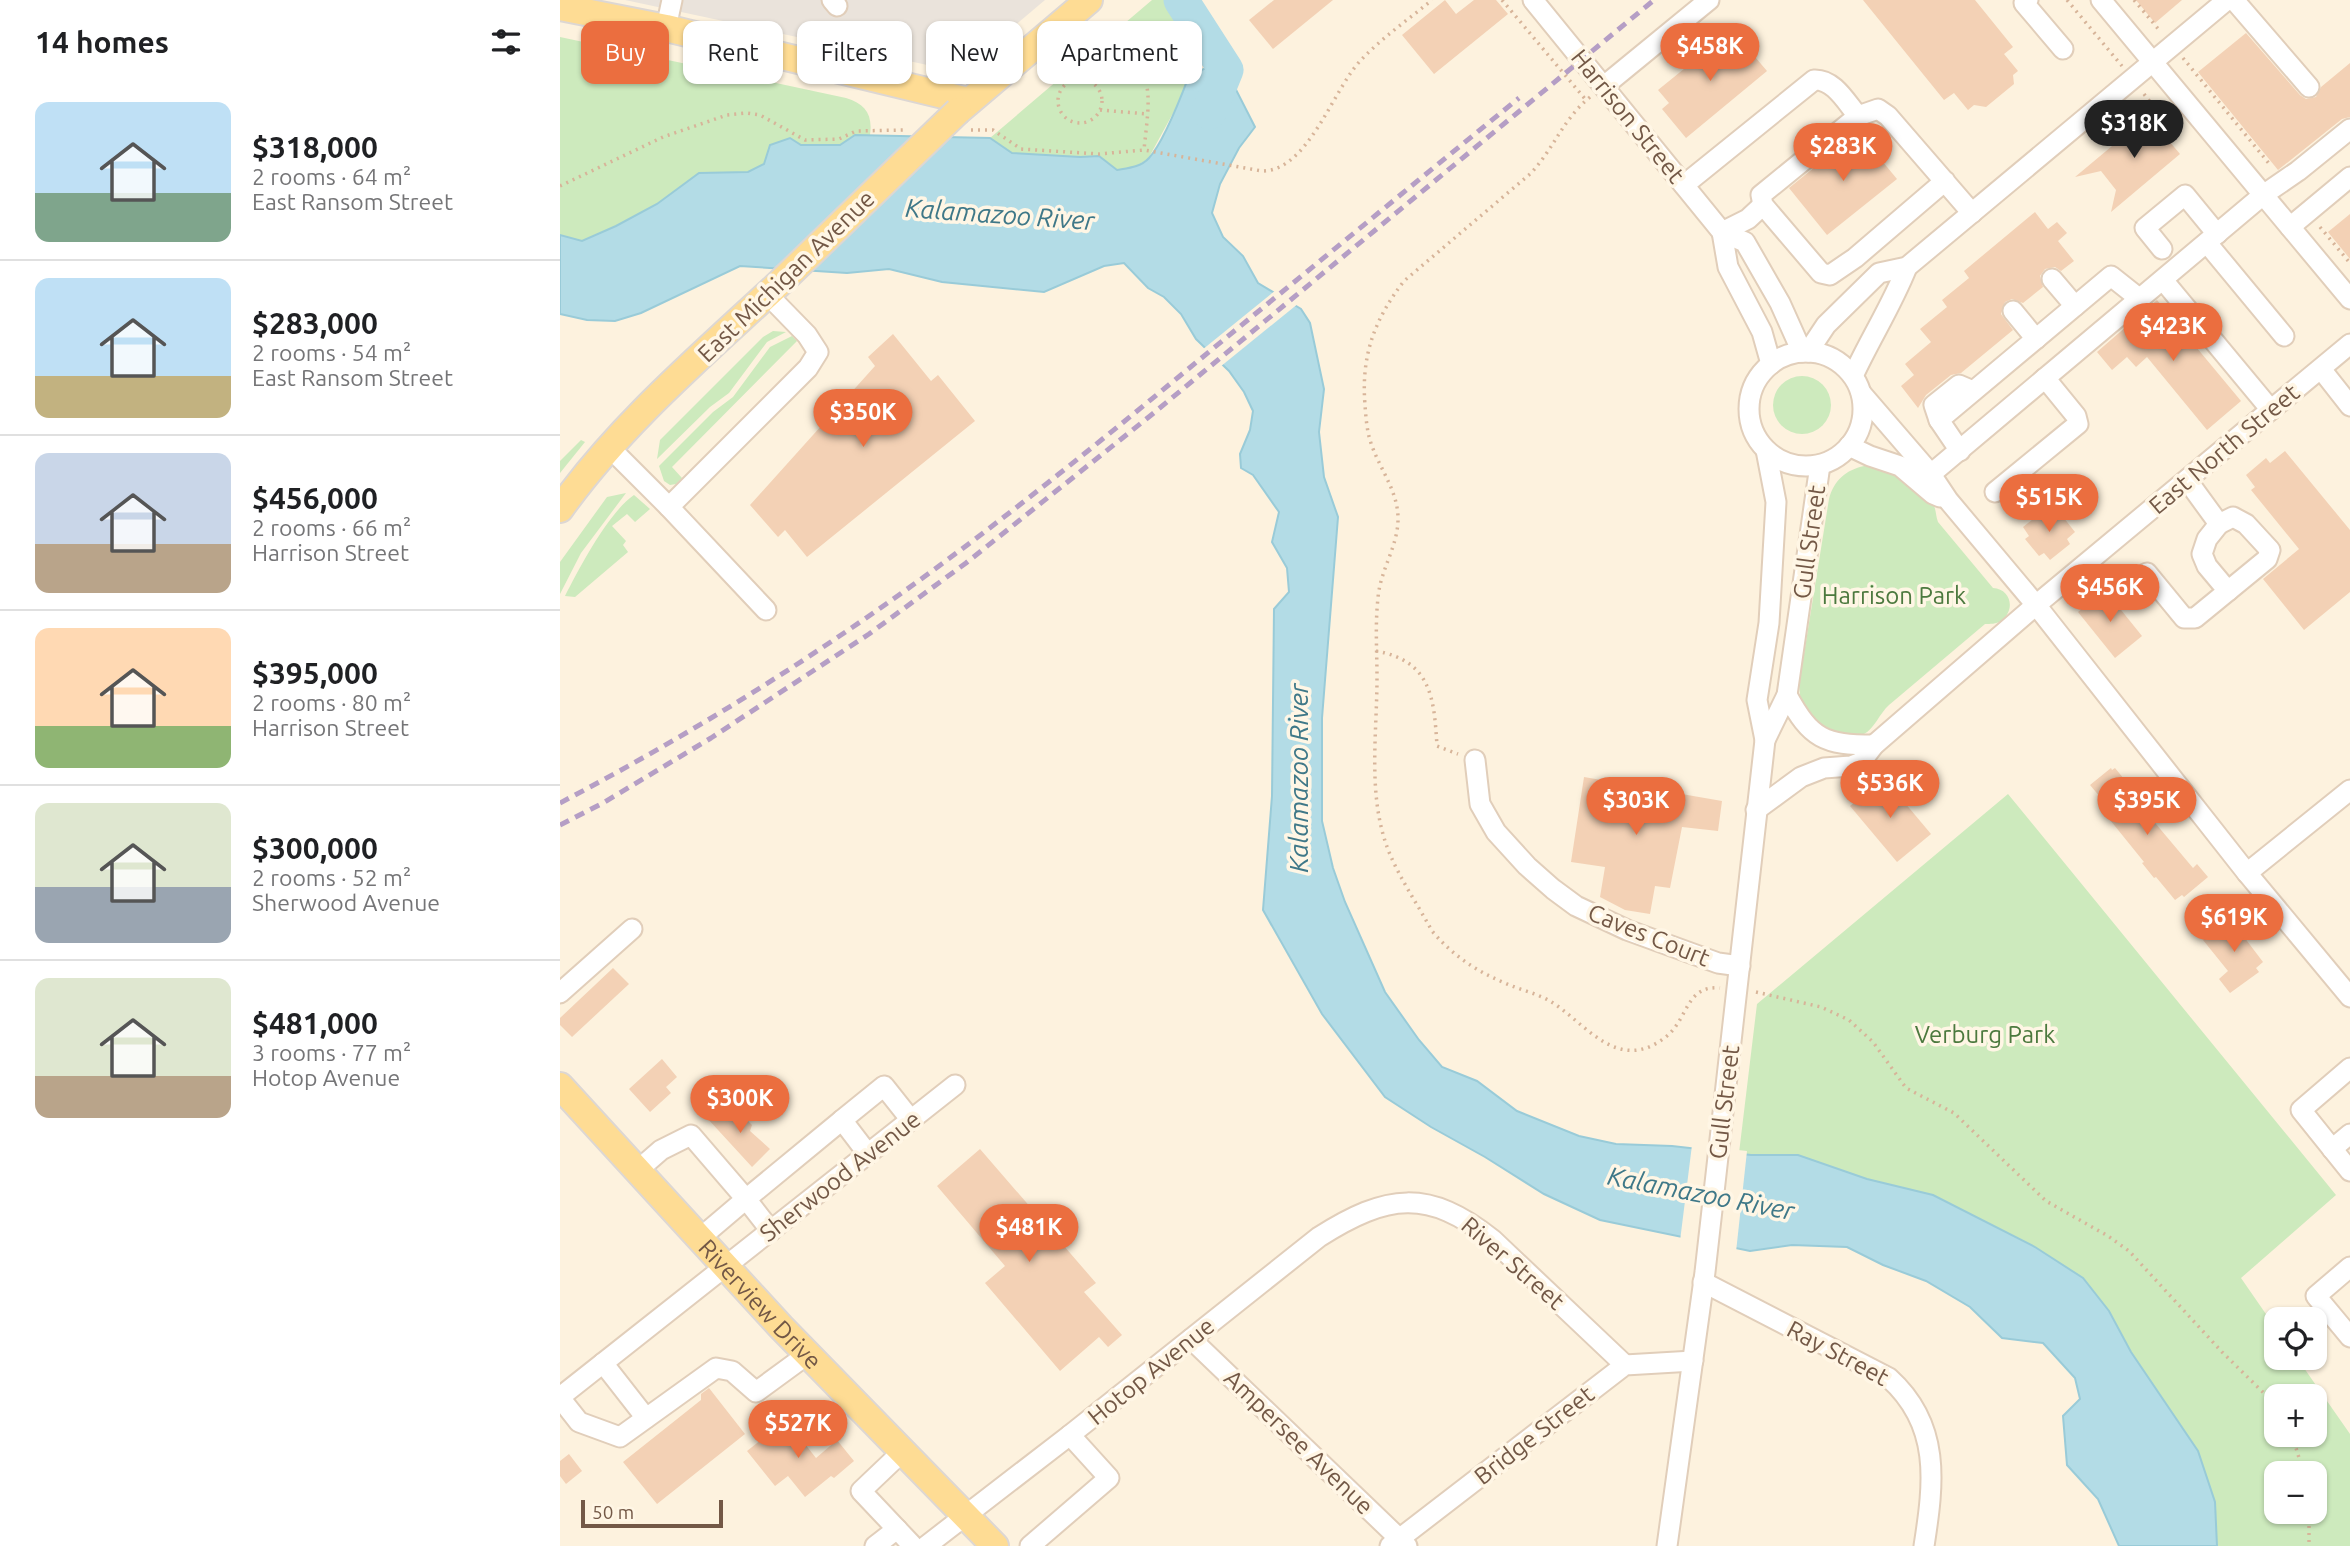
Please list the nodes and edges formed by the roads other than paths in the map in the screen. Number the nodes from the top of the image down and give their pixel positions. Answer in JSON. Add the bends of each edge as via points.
{"nodes":[{"id":1,"x":672,"y":0,"type":"edge"},
{"id":2,"x":1089,"y":0,"type":"edge"},
{"id":3,"x":1533,"y":0,"type":"edge"},
{"id":4,"x":1709,"y":0,"type":"edge"},
{"id":5,"x":2101,"y":0,"type":"edge"},
{"id":6,"x":2227,"y":0,"type":"edge"},
{"id":7,"x":2234,"y":0,"type":"edge"},
{"id":8,"x":2025,"y":1,"type":"edge"},
{"id":9,"x":560,"y":7,"type":"edge"},
{"id":10,"x":631,"y":21,"type":"edge"},
{"id":11,"x":668,"y":21,"type":"edge"},
{"id":12,"x":669,"y":29,"type":"edge"},
{"id":13,"x":2063,"y":49,"type":"dead end"},
{"id":14,"x":2154,"y":62,"type":"junction"},
{"id":15,"x":1604,"y":86,"type":"junction"},
{"id":16,"x":2309,"y":87,"type":"dead end"},
{"id":17,"x":963,"y":106,"type":"junction"},
{"id":18,"x":1858,"y":116,"type":"junction"},
{"id":19,"x":2350,"y":128,"type":"edge"},
{"id":20,"x":2350,"y":177,"type":"edge"},
{"id":21,"x":1945,"y":181,"type":"junction"},
{"id":22,"x":1684,"y":185,"type":"junction"},
{"id":23,"x":2263,"y":195,"type":"junction"},
{"id":24,"x":1763,"y":205,"type":"junction"},
{"id":25,"x":1972,"y":213,"type":"junction"},
{"id":26,"x":2290,"y":227,"type":"junction"},
{"id":27,"x":1722,"y":232,"type":"junction"},
{"id":28,"x":2212,"y":239,"type":"junction"},
{"id":29,"x":2162,"y":248,"type":"dead end"},
{"id":30,"x":1907,"y":267,"type":"junction"},
{"id":31,"x":2052,"y":279,"type":"dead end"},
{"id":32,"x":2163,"y":280,"type":"junction"},
{"id":33,"x":776,"y":286,"type":"junction"},
{"id":34,"x":2140,"y":299,"type":"junction"},
{"id":35,"x":2350,"y":299,"type":"edge"},
{"id":36,"x":2075,"y":306,"type":"junction"},
{"id":37,"x":2013,"y":312,"type":"dead end"},
{"id":38,"x":2284,"y":336,"type":"dead end"},
{"id":39,"x":2036,"y":339,"type":"junction"},
{"id":40,"x":2350,"y":344,"type":"edge"},
{"id":41,"x":1805,"y":352,"type":"junction"},
{"id":42,"x":1771,"y":364,"type":"junction"},
{"id":43,"x":2321,"y":369,"type":"junction"},
{"id":44,"x":2045,"y":378,"type":"junction"},
{"id":45,"x":1857,"y":385,"type":"junction"},
{"id":46,"x":2350,"y":405,"type":"edge"},
{"id":47,"x":2271,"y":410,"type":"junction"},
{"id":48,"x":1849,"y":446,"type":"junction"},
{"id":49,"x":610,"y":448,"type":"junction"},
{"id":50,"x":1766,"y":450,"type":"junction"},
{"id":51,"x":1959,"y":450,"type":"junction"},
{"id":52,"x":1820,"y":465,"type":"junction"},
{"id":53,"x":1931,"y":474,"type":"junction"},
{"id":54,"x":2187,"y":480,"type":"junction"},
{"id":55,"x":1995,"y":492,"type":"dead end"},
{"id":56,"x":1948,"y":500,"type":"junction"},
{"id":57,"x":670,"y":507,"type":"junction"},
{"id":58,"x":560,"y":509,"type":"edge"},
{"id":59,"x":2219,"y":524,"type":"junction"},
{"id":60,"x":2147,"y":573,"type":"dead end"},
{"id":61,"x":2228,"y":591,"type":"junction"},
{"id":62,"x":2036,"y":605,"type":"junction"},
{"id":63,"x":765,"y":610,"type":"dead end"},
{"id":64,"x":1787,"y":695,"type":"junction"},
{"id":65,"x":1765,"y":740,"type":"junction"},
{"id":66,"x":1874,"y":745,"type":"junction"},
{"id":67,"x":1475,"y":760,"type":"road end"},
{"id":68,"x":2350,"y":790,"type":"edge"},
{"id":69,"x":1756,"y":810,"type":"junction"},
{"id":70,"x":2247,"y":873,"type":"junction"},
{"id":71,"x":632,"y":929,"type":"dead end"},
{"id":72,"x":1740,"y":966,"type":"junction"},
{"id":73,"x":560,"y":993,"type":"edge"},
{"id":74,"x":2350,"y":997,"type":"edge"},
{"id":75,"x":2350,"y":1068,"type":"edge"},
{"id":76,"x":955,"y":1085,"type":"dead end"},
{"id":77,"x":560,"y":1086,"type":"edge"},
{"id":78,"x":842,"y":1120,"type":"junction"},
{"id":79,"x":911,"y":1120,"type":"junction"},
{"id":80,"x":2350,"y":1134,"type":"edge"},
{"id":81,"x":2332,"y":1149,"type":"junction"},
{"id":82,"x":869,"y":1154,"type":"junction"},
{"id":83,"x":638,"y":1170,"type":"junction"},
{"id":84,"x":2350,"y":1171,"type":"edge"},
{"id":85,"x":746,"y":1199,"type":"junction"},
{"id":86,"x":1381,"y":1206,"type":"joint"},
{"id":87,"x":771,"y":1231,"type":"junction"},
{"id":88,"x":700,"y":1238,"type":"junction"},
{"id":89,"x":726,"y":1266,"type":"junction"},
{"id":90,"x":2350,"y":1266,"type":"edge"},
{"id":91,"x":1704,"y":1277,"type":"junction"},
{"id":92,"x":2350,"y":1337,"type":"edge"},
{"id":93,"x":1191,"y":1339,"type":"junction"},
{"id":94,"x":808,"y":1354,"type":"junction"},
{"id":95,"x":1692,"y":1361,"type":"junction"},
{"id":96,"x":603,"y":1363,"type":"junction"},
{"id":97,"x":1625,"y":1365,"type":"junction"},
{"id":98,"x":560,"y":1398,"type":"edge"},
{"id":99,"x":646,"y":1418,"type":"junction"},
{"id":100,"x":1070,"y":1435,"type":"junction"},
{"id":101,"x":902,"y":1452,"type":"junction"},
{"id":102,"x":964,"y":1517,"type":"junction"},
{"id":103,"x":897,"y":1528,"type":"junction"},
{"id":104,"x":1399,"y":1543,"type":"edge"},
{"id":105,"x":875,"y":1546,"type":"edge"},
{"id":106,"x":913,"y":1546,"type":"edge"},
{"id":107,"x":926,"y":1546,"type":"edge"},
{"id":108,"x":995,"y":1546,"type":"edge"},
{"id":109,"x":1030,"y":1546,"type":"edge"},
{"id":110,"x":1667,"y":1546,"type":"edge"},
{"id":111,"x":1924,"y":1546,"type":"edge"}],
"edges":[{"from":1,"to":11,"type":"street"},
{"from":2,"to":17,"type":"main road","name":"East Michigan Avenue"},
{"from":3,"to":15,"type":"street","name":"Harrison Street"},
{"from":4,"to":15,"type":"street"},
{"from":5,"to":14,"type":"street"},
{"from":6,"to":14,"type":"street"},
{"from":7,"to":16,"type":"street"},
{"from":8,"to":13,"type":"street"},
{"from":9,"to":10,"type":"main road"},
{"from":12,"to":17,"type":"main road"},
{"from":14,"to":23,"type":"street"},
{"from":14,"to":25,"type":"street"},
{"from":15,"to":22,"type":"street","name":"Harrison Street"},
{"from":17,"to":33,"type":"main road","name":"East Michigan Avenue","bridge":true},
{"from":18,"to":21,"type":"street","via":[[1878,109],[1888,116]]},
{"from":18,"to":22,"type":"street","via":[[1832,85],[1814,80]]},
{"from":18,"to":24,"type":"street","via":[[1761,195]]},
{"from":19,"to":23,"type":"street"},
{"from":20,"to":26,"type":"street"},
{"from":21,"to":24,"type":"street","via":[[1830,275],[1821,273]]},
{"from":21,"to":25,"type":"street"},
{"from":22,"to":27,"type":"street","name":"Harrison Street"},
{"from":23,"to":26,"type":"street"},
{"from":23,"to":28,"type":"street"},
{"from":24,"to":27,"type":"street"},
{"from":25,"to":30,"type":"street"},
{"from":26,"to":35,"type":"street"},
{"from":27,"to":41,"type":"street","name":"Harrison Street","via":[[1745,242]]},
{"from":27,"to":42,"type":"street","name":"Harrison Street","via":[[1728,267],[1762,332]]},
{"from":28,"to":29,"type":"street","via":[[2185,195],[2145,228]]},
{"from":28,"to":32,"type":"street"},
{"from":28,"to":38,"type":"street"},
{"from":30,"to":41,"type":"street","via":[[1879,273]]},
{"from":30,"to":45,"type":"street","via":[[1870,339]]},
{"from":31,"to":36,"type":"street"},
{"from":32,"to":34,"type":"street"},
{"from":32,"to":47,"type":"street"},
{"from":33,"to":49,"type":"main road","name":"East Michigan Avenue"},
{"from":33,"to":57,"type":"street","via":[[818,352],[808,368]]},
{"from":34,"to":36,"type":"street","via":[[2111,276]]},
{"from":34,"to":44,"type":"street"},
{"from":36,"to":39,"type":"street"},
{"from":37,"to":39,"type":"street"},
{"from":39,"to":51,"type":"street","via":[[1939,420]]},
{"from":40,"to":43,"type":"street","name":"East North Street"},
{"from":41,"to":42,"type":"street"},
{"from":41,"to":45,"type":"street","via":[[1841,363]]},
{"from":42,"to":50,"type":"street","via":[[1750,396],[1754,434]]},
{"from":43,"to":46,"type":"street"},
{"from":43,"to":47,"type":"street","name":"East North Street"},
{"from":44,"to":51,"type":"street"},
{"from":44,"to":55,"type":"street","via":[[2078,424]]},
{"from":45,"to":48,"type":"street","via":[[1864,411]]},
{"from":45,"to":53,"type":"street"},
{"from":47,"to":54,"type":"street","name":"East North Street"},
{"from":48,"to":52,"type":"street"},
{"from":48,"to":56,"type":"street","via":[[1900,466],[1933,494]]},
{"from":49,"to":57,"type":"street"},
{"from":49,"to":58,"type":"main road","name":"East Michigan Avenue"},
{"from":50,"to":52,"type":"street","via":[[1791,464]]},
{"from":50,"to":65,"type":"street","name":"Gull Street","via":[[1776,502],[1769,623],[1757,700]]},
{"from":51,"to":53,"type":"street"},
{"from":52,"to":64,"type":"street","name":"Gull Street"},
{"from":53,"to":56,"type":"street"},
{"from":54,"to":59,"type":"street"},
{"from":54,"to":62,"type":"street","name":"East North Street"},
{"from":56,"to":62,"type":"street"},
{"from":57,"to":63,"type":"street"},
{"from":59,"to":61,"type":"street","via":[[2202,554]]},
{"from":59,"to":61,"type":"street","via":[[2233,517],[2270,550],[2267,559]]},
{"from":60,"to":61,"type":"street","via":[[2184,618],[2195,618]]},
{"from":62,"to":66,"type":"street","name":"East North Street"},
{"from":62,"to":70,"type":"street"},
{"from":64,"to":65,"type":"street","name":"Gull Street"},
{"from":64,"to":66,"type":"street","via":[[1815,733],[1842,745]]},
{"from":65,"to":69,"type":"street","name":"Gull Street"},
{"from":66,"to":69,"type":"street","name":"East North Street","via":[[1861,762],[1801,777]]},
{"from":67,"to":72,"type":"street","name":"Caves Court","via":[[1480,804],[1496,832],[1553,889],[1576,906],[1627,930],[1718,963]]},
{"from":68,"to":70,"type":"street"},
{"from":69,"to":72,"type":"street","name":"Gull Street"},
{"from":70,"to":74,"type":"street"},
{"from":71,"to":73,"type":"street"},
{"from":72,"to":91,"type":"street","name":"Gull Street"},
{"from":75,"to":81,"type":"street","via":[[2301,1110]]},
{"from":76,"to":79,"type":"street","name":"Sherwood Avenue"},
{"from":77,"to":83,"type":"main road","name":"Riverview Drive"},
{"from":78,"to":79,"type":"street","via":[[884,1086]]},
{"from":78,"to":82,"type":"street"},
{"from":78,"to":85,"type":"street"},
{"from":79,"to":82,"type":"street","name":"Sherwood Avenue"},
{"from":80,"to":81,"type":"street"},
{"from":81,"to":84,"type":"street"},
{"from":82,"to":87,"type":"street","name":"Sherwood Avenue"},
{"from":83,"to":85,"type":"street","via":[[661,1150],[691,1135]]},
{"from":83,"to":88,"type":"main road","name":"Riverview Drive"},
{"from":85,"to":87,"type":"street"},
{"from":85,"to":88,"type":"street"},
{"from":86,"to":93,"type":"street","name":"Hotop Avenue","via":[[1319,1237]]},
{"from":86,"to":97,"type":"street","name":"River Street","via":[[1433,1205],[1470,1222]]},
{"from":87,"to":89,"type":"street","name":"Sherwood Avenue"},
{"from":88,"to":89,"type":"main road","name":"Riverview Drive"},
{"from":89,"to":94,"type":"main road","name":"Riverview Drive"},
{"from":89,"to":96,"type":"street","name":"Sherwood Avenue"},
{"from":90,"to":92,"type":"street","via":[[2316,1296]]},
{"from":91,"to":95,"type":"street","name":"Gull Street"},
{"from":91,"to":111,"type":"street","name":"Ray Street","via":[[1889,1378],[1904,1391],[1922,1420],[1928,1448],[1931,1481]]},
{"from":93,"to":100,"type":"street","name":"Hotop Avenue"},
{"from":93,"to":104,"type":"street","name":"Ampersee Avenue"},
{"from":94,"to":99,"type":"street","via":[[756,1392],[732,1371],[716,1368]]},
{"from":94,"to":101,"type":"main road","name":"Riverview Drive"},
{"from":95,"to":97,"type":"street"},
{"from":95,"to":110,"type":"street","name":"Gull Street"},
{"from":96,"to":98,"type":"street","name":"Sherwood Avenue"},
{"from":96,"to":99,"type":"street"},
{"from":97,"to":104,"type":"street","name":"Bridge Street"},
{"from":98,"to":99,"type":"street","via":[[579,1422],[620,1437]]},
{"from":100,"to":102,"type":"street","name":"Hotop Avenue"},
{"from":100,"to":109,"type":"street","via":[[1109,1478]]},
{"from":101,"to":102,"type":"main road","name":"Riverview Drive"},
{"from":101,"to":103,"type":"street","via":[[860,1491]]},
{"from":102,"to":107,"type":"street","name":"Hotop Avenue"},
{"from":102,"to":108,"type":"main road","name":"Riverview Drive"},
{"from":103,"to":105,"type":"street"},
{"from":103,"to":106,"type":"street"}]}
